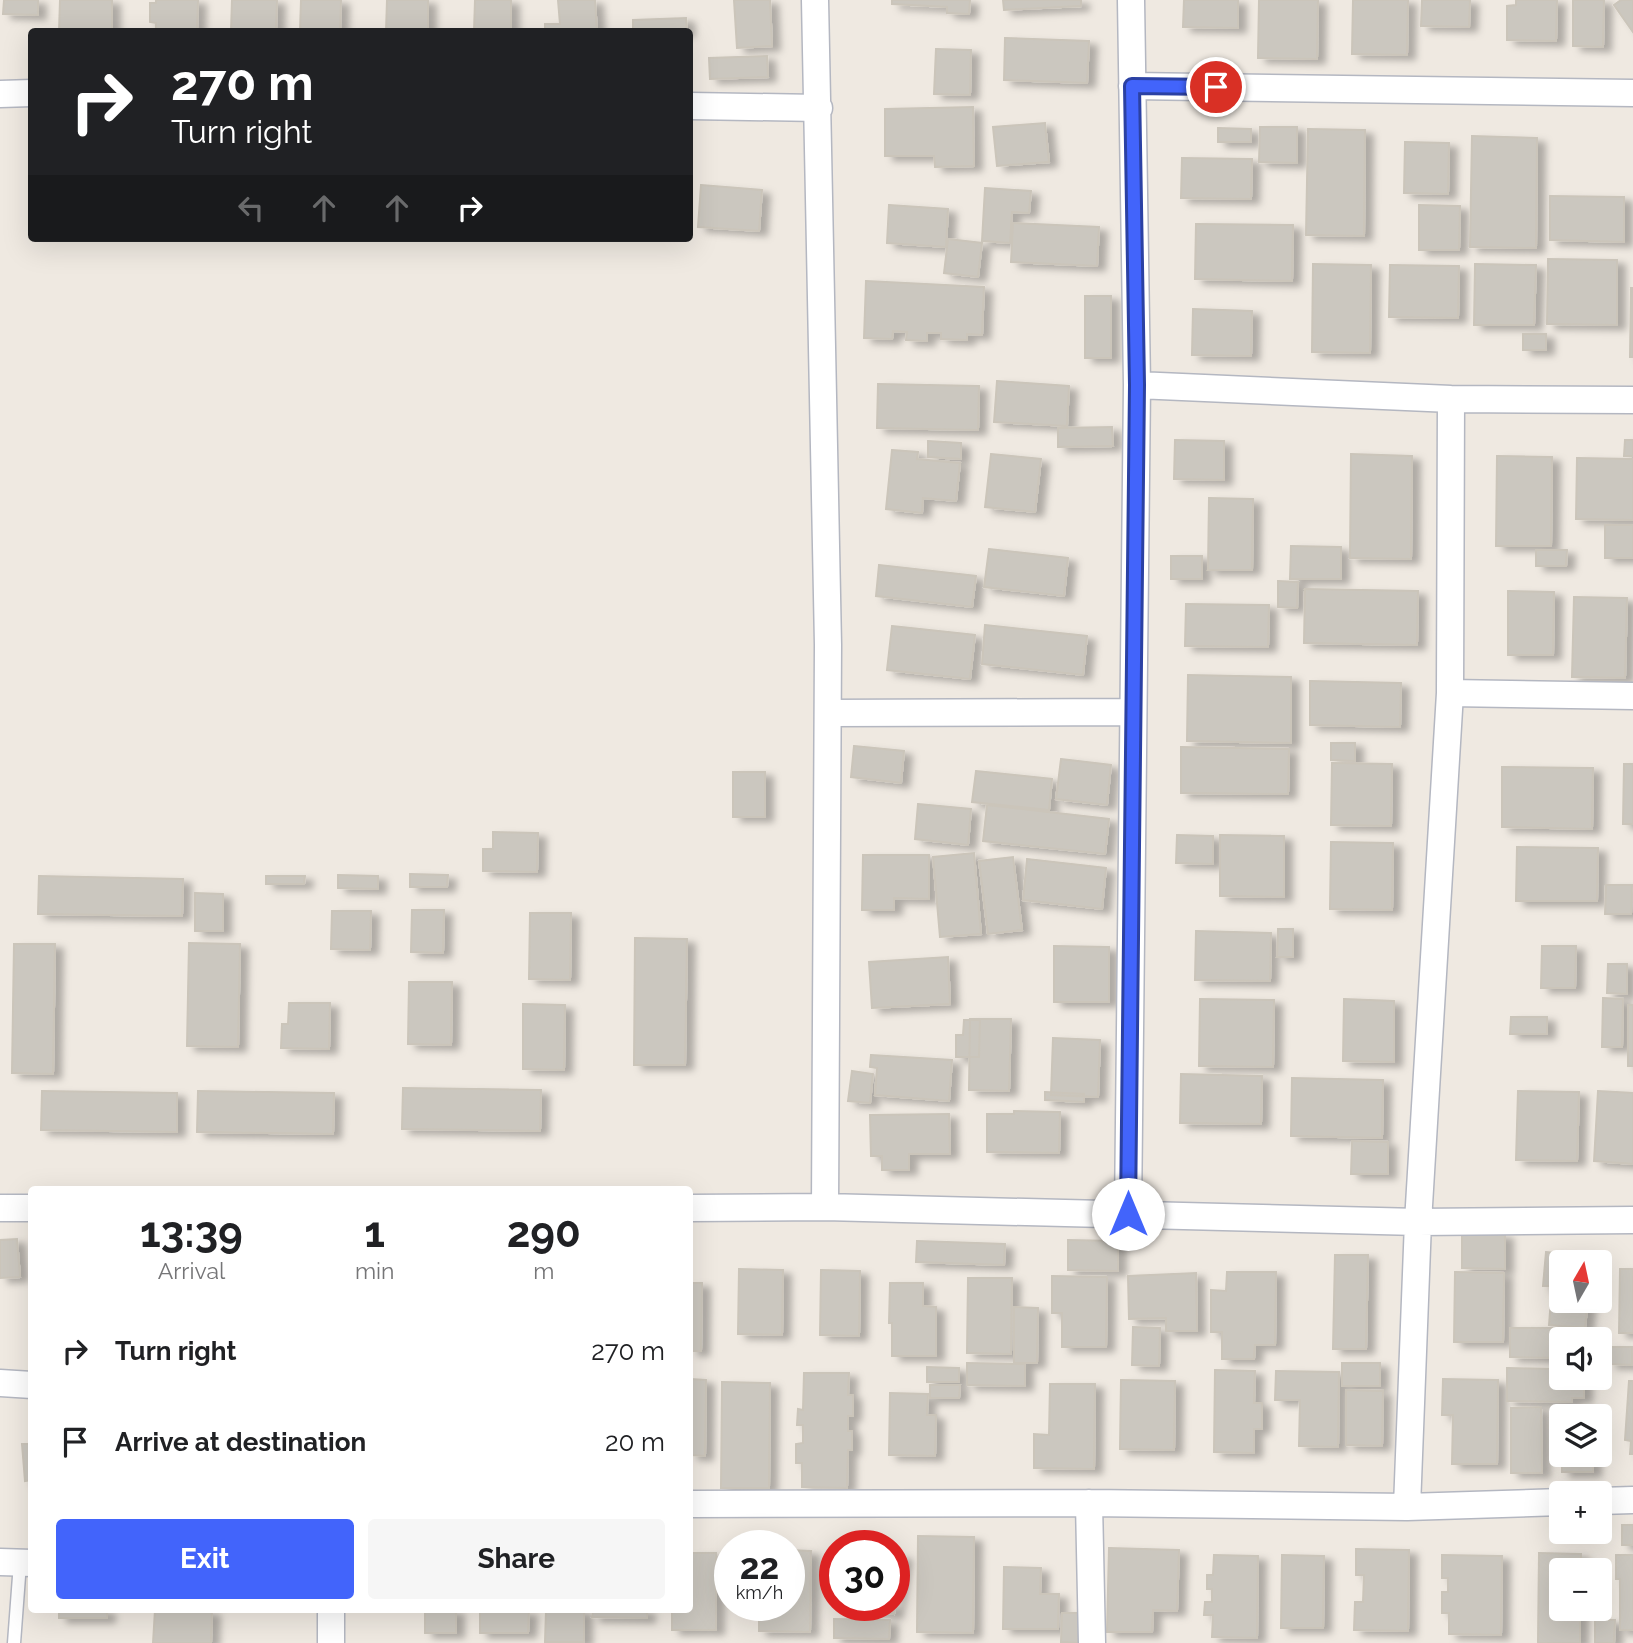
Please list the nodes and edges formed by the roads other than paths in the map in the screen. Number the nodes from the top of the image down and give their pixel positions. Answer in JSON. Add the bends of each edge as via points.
{"nodes":[{"id":1,"x":815,"y":0,"type":"edge"},
{"id":2,"x":1131,"y":0,"type":"edge"},
{"id":3,"x":1132,"y":86,"type":"junction"},
{"id":4,"x":28,"y":93,"type":"edge"},
{"id":5,"x":1633,"y":93,"type":"edge"},
{"id":6,"x":0,"y":94,"type":"edge"},
{"id":7,"x":693,"y":106,"type":"edge"},
{"id":8,"x":819,"y":108,"type":"junction"},
{"id":9,"x":1137,"y":385,"type":"junction"},
{"id":10,"x":1451,"y":399,"type":"junction"},
{"id":11,"x":1633,"y":400,"type":"edge"},
{"id":12,"x":1450,"y":693,"type":"junction"},
{"id":13,"x":1633,"y":696,"type":"edge"},
{"id":14,"x":1132,"y":712,"type":"junction"},
{"id":15,"x":828,"y":713,"type":"junction"},
{"id":16,"x":0,"y":1208,"type":"edge"},
{"id":17,"x":28,"y":1208,"type":"edge"},
{"id":18,"x":693,"y":1208,"type":"edge"},
{"id":19,"x":825,"y":1208,"type":"junction"},
{"id":20,"x":1128,"y":1214,"type":"junction"},
{"id":21,"x":1633,"y":1220,"type":"edge"},
{"id":22,"x":1418,"y":1222,"type":"junction"},
{"id":23,"x":0,"y":1383,"type":"edge"},
{"id":24,"x":28,"y":1385,"type":"edge"},
{"id":25,"x":1633,"y":1500,"type":"edge"},
{"id":26,"x":1612,"y":1501,"type":"edge"},
{"id":27,"x":1549,"y":1502,"type":"edge"},
{"id":28,"x":1089,"y":1503,"type":"junction"},
{"id":29,"x":693,"y":1504,"type":"edge"},
{"id":30,"x":1407,"y":1507,"type":"junction"},
{"id":31,"x":17,"y":1563,"type":"edge"},
{"id":32,"x":331,"y":1613,"type":"edge"},
{"id":33,"x":14,"y":1643,"type":"edge"},
{"id":34,"x":331,"y":1643,"type":"edge"},
{"id":35,"x":1093,"y":1643,"type":"edge"}],
"edges":[{"from":1,"to":8,"type":"street"},
{"from":2,"to":3,"type":"street"},
{"from":3,"to":5,"type":"street"},
{"from":3,"to":9,"type":"street"},
{"from":4,"to":6,"type":"street"},
{"from":7,"to":8,"type":"street"},
{"from":8,"to":15,"type":"street"},
{"from":9,"to":10,"type":"street"},
{"from":9,"to":14,"type":"street"},
{"from":10,"to":11,"type":"street"},
{"from":10,"to":12,"type":"street"},
{"from":12,"to":13,"type":"street"},
{"from":12,"to":22,"type":"street"},
{"from":14,"to":15,"type":"street"},
{"from":14,"to":20,"type":"street"},
{"from":15,"to":19,"type":"street"},
{"from":16,"to":17,"type":"street"},
{"from":18,"to":19,"type":"street"},
{"from":19,"to":20,"type":"street"},
{"from":20,"to":22,"type":"street"},
{"from":21,"to":22,"type":"street"},
{"from":22,"to":30,"type":"street"},
{"from":23,"to":24,"type":"street"},
{"from":25,"to":26,"type":"street"},
{"from":27,"to":30,"type":"street"},
{"from":28,"to":29,"type":"street"},
{"from":28,"to":30,"type":"street"},
{"from":28,"to":35,"type":"street"},
{"from":31,"to":33,"type":"lane"},
{"from":32,"to":34,"type":"street"}]}
